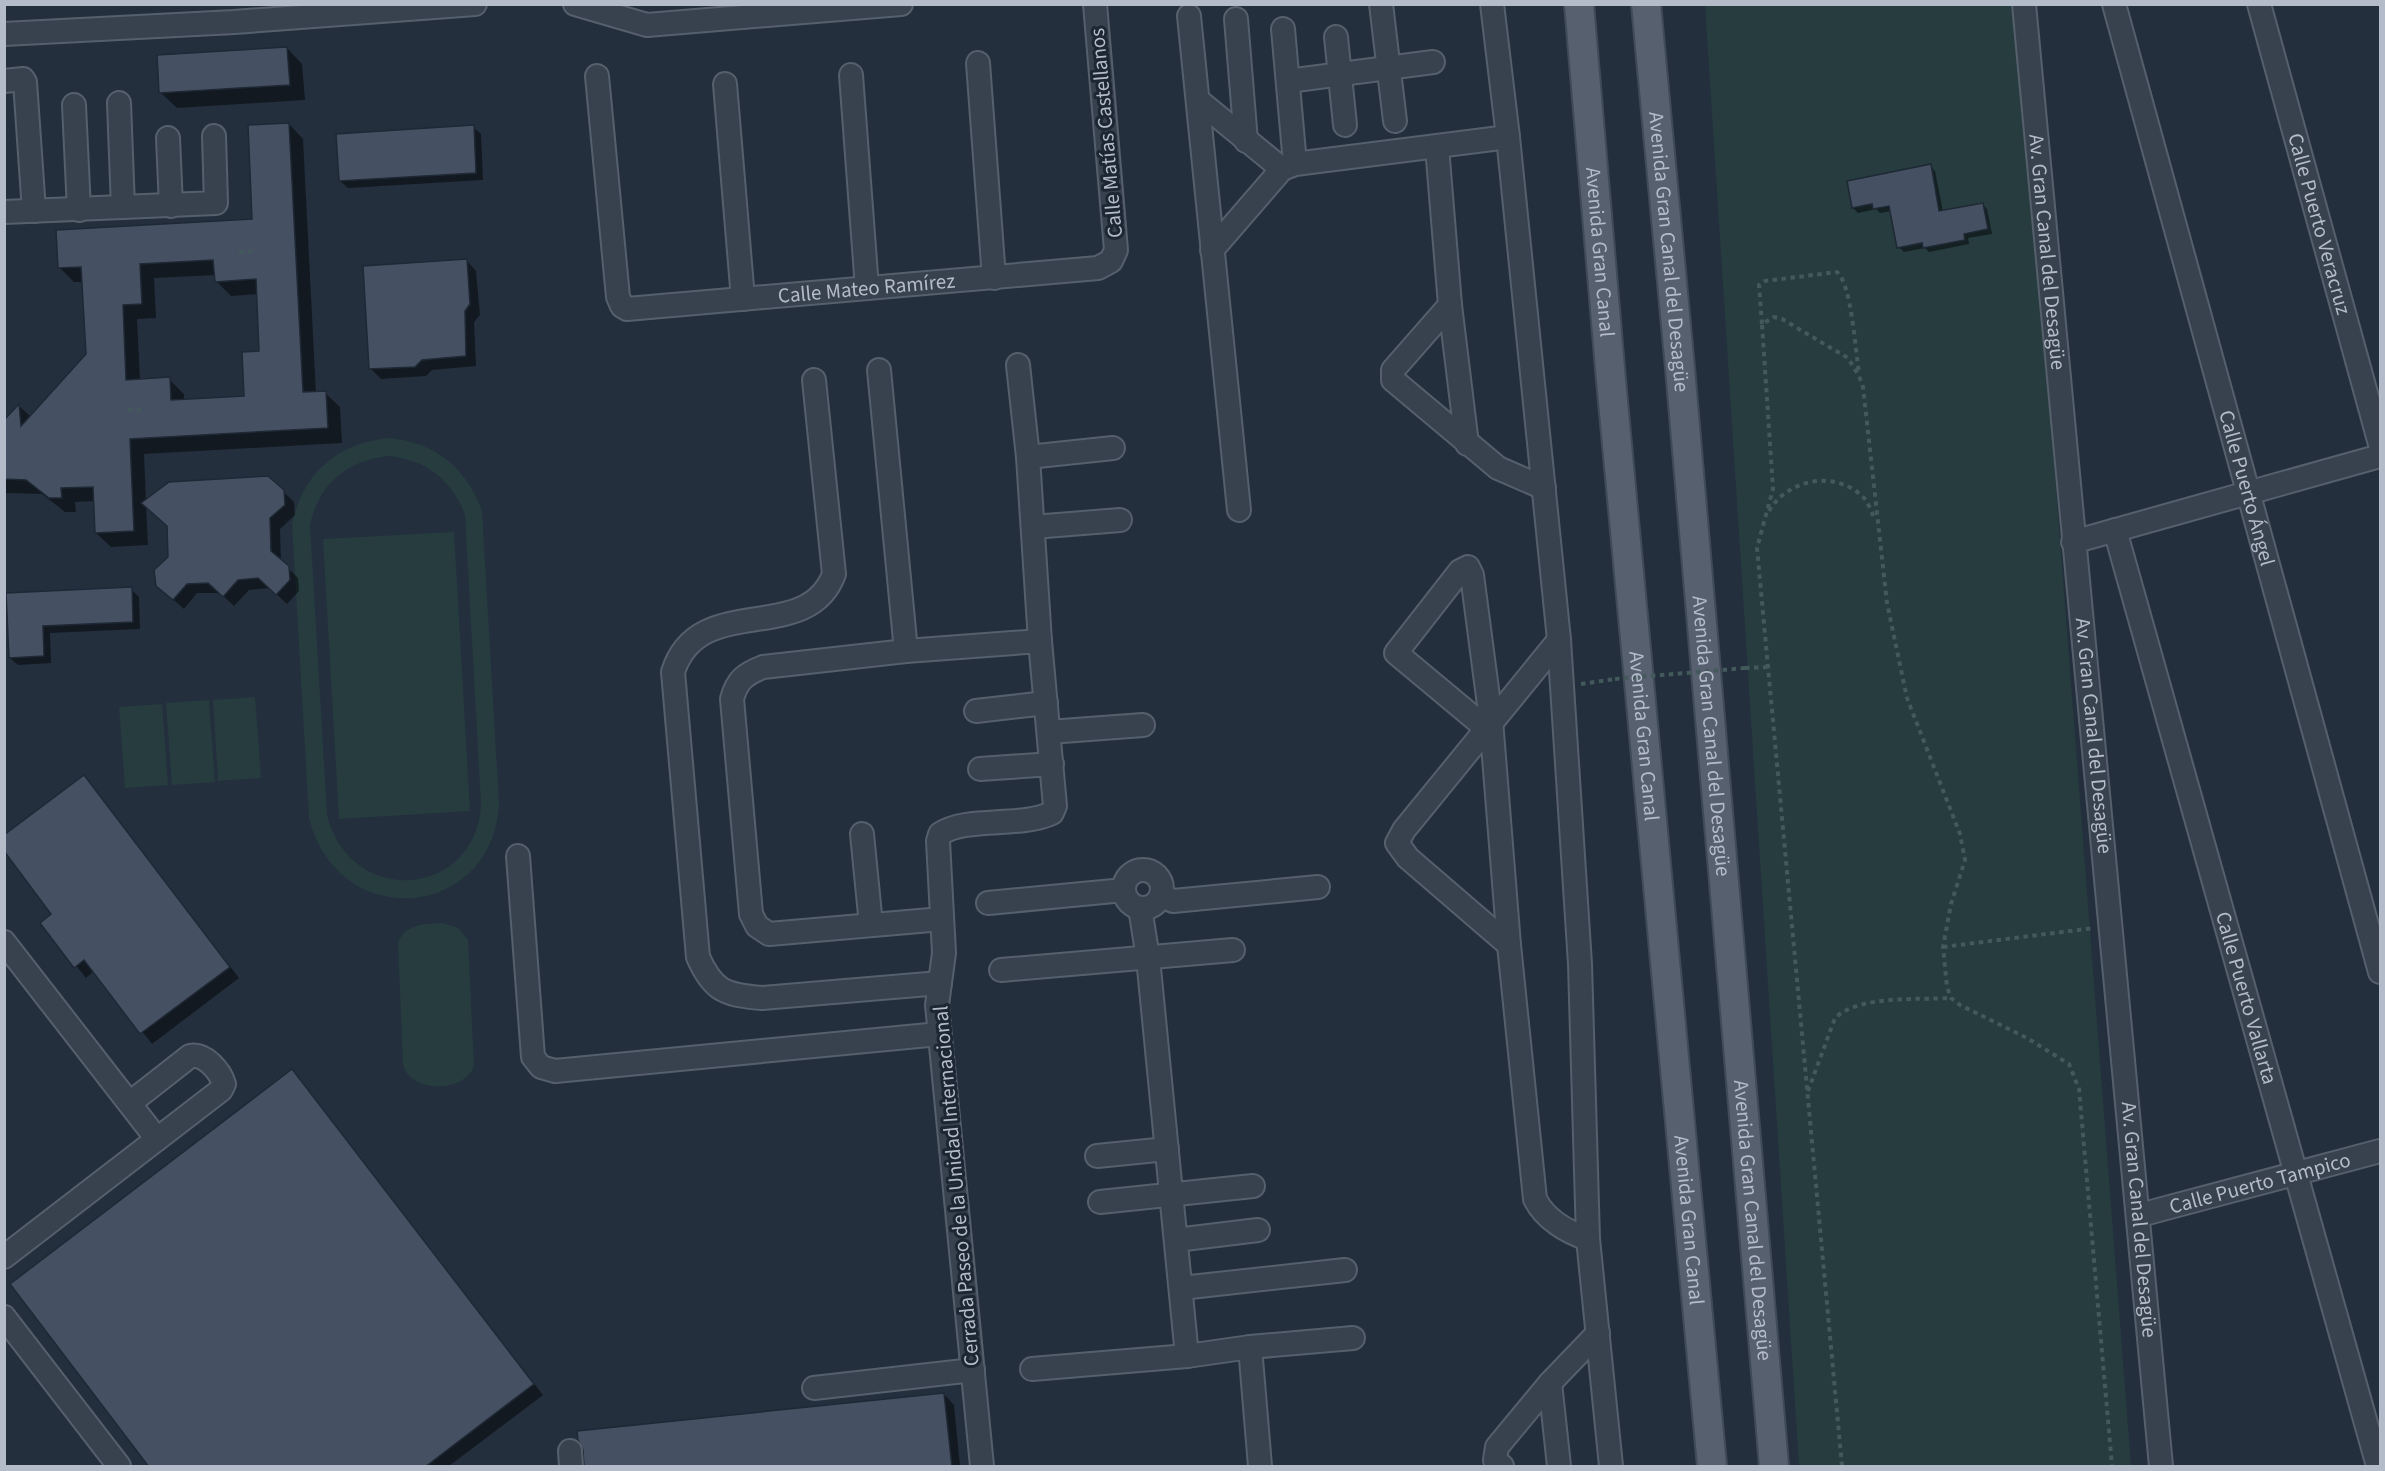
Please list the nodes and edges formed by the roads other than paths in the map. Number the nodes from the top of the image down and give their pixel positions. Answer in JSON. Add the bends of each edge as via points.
{"nodes":[{"id":1,"x":475,"y":4,"type":"edge"},
{"id":2,"x":574,"y":4,"type":"edge"},
{"id":3,"x":901,"y":4,"type":"edge"},
{"id":4,"x":1095,"y":4,"type":"edge"},
{"id":5,"x":1381,"y":4,"type":"edge"},
{"id":6,"x":1492,"y":4,"type":"edge"},
{"id":7,"x":1579,"y":4,"type":"edge"},
{"id":8,"x":1646,"y":4,"type":"edge"},
{"id":9,"x":2024,"y":4,"type":"edge"},
{"id":10,"x":2114,"y":4,"type":"edge"},
{"id":11,"x":2259,"y":4,"type":"edge"},
{"id":12,"x":234,"y":13,"type":"edge"},
{"id":13,"x":1189,"y":16,"type":"dead end"},
{"id":14,"x":1236,"y":19,"type":"dead end"},
{"id":15,"x":1283,"y":28,"type":"dead end"},
{"id":16,"x":4,"y":34,"type":"edge"},
{"id":17,"x":1336,"y":37,"type":"dead end"},
{"id":18,"x":1432,"y":62,"type":"dead end"},
{"id":19,"x":978,"y":63,"type":"dead end"},
{"id":20,"x":1389,"y":69,"type":"junction"},
{"id":21,"x":851,"y":75,"type":"dead end"},
{"id":22,"x":597,"y":76,"type":"dead end"},
{"id":23,"x":1340,"y":76,"type":"junction"},
{"id":24,"x":4,"y":81,"type":"edge"},
{"id":25,"x":1288,"y":81,"type":"junction"},
{"id":26,"x":725,"y":84,"type":"dead end"},
{"id":27,"x":1199,"y":100,"type":"junction"},
{"id":28,"x":119,"y":103,"type":"dead end"},
{"id":29,"x":74,"y":105,"type":"dead end"},
{"id":30,"x":1395,"y":120,"type":"dead end"},
{"id":31,"x":1345,"y":125,"type":"dead end"},
{"id":32,"x":213,"y":136,"type":"dead end"},
{"id":33,"x":1508,"y":137,"type":"junction"},
{"id":34,"x":168,"y":138,"type":"dead end"},
{"id":35,"x":1246,"y":141,"type":"junction"},
{"id":36,"x":1437,"y":147,"type":"junction"},
{"id":37,"x":1289,"y":167,"type":"junction"},
{"id":38,"x":171,"y":206,"type":"junction"},
{"id":39,"x":123,"y":207,"type":"junction"},
{"id":40,"x":79,"y":210,"type":"junction"},
{"id":41,"x":34,"y":211,"type":"junction"},
{"id":42,"x":4,"y":212,"type":"edge"},
{"id":43,"x":1212,"y":250,"type":"junction"},
{"id":44,"x":1111,"y":261,"type":"joint"},
{"id":45,"x":994,"y":278,"type":"junction"},
{"id":46,"x":867,"y":288,"type":"junction"},
{"id":47,"x":743,"y":299,"type":"junction"},
{"id":48,"x":1450,"y":305,"type":"junction"},
{"id":49,"x":1018,"y":366,"type":"dead end"},
{"id":50,"x":879,"y":369,"type":"dead end"},
{"id":51,"x":814,"y":380,"type":"dead end"},
{"id":52,"x":1467,"y":444,"type":"junction"},
{"id":53,"x":2380,"y":444,"type":"edge"},
{"id":54,"x":1113,"y":447,"type":"dead end"},
{"id":55,"x":2380,"y":456,"type":"edge"},
{"id":56,"x":1028,"y":457,"type":"junction"},
{"id":57,"x":1544,"y":488,"type":"junction"},
{"id":58,"x":2248,"y":493,"type":"junction"},
{"id":59,"x":1239,"y":510,"type":"dead end"},
{"id":60,"x":1120,"y":520,"type":"dead end"},
{"id":61,"x":1033,"y":527,"type":"junction"},
{"id":62,"x":2115,"y":530,"type":"junction"},
{"id":63,"x":2073,"y":542,"type":"junction"},
{"id":64,"x":1559,"y":640,"type":"junction"},
{"id":65,"x":1040,"y":641,"type":"junction"},
{"id":66,"x":906,"y":651,"type":"junction"},
{"id":67,"x":1046,"y":703,"type":"junction"},
{"id":68,"x":975,"y":711,"type":"dead end"},
{"id":69,"x":1489,"y":724,"type":"junction"},
{"id":70,"x":1143,"y":725,"type":"dead end"},
{"id":71,"x":1049,"y":732,"type":"junction"},
{"id":72,"x":1052,"y":764,"type":"junction"},
{"id":73,"x":980,"y":769,"type":"dead end"},
{"id":74,"x":862,"y":834,"type":"dead end"},
{"id":75,"x":518,"y":856,"type":"dead end"},
{"id":76,"x":1318,"y":887,"type":"dead end"},
{"id":77,"x":1124,"y":890,"type":"junction"},
{"id":78,"x":1161,"y":895,"type":"junction"},
{"id":79,"x":988,"y":903,"type":"dead end"},
{"id":80,"x":1140,"y":908,"type":"junction"},
{"id":81,"x":942,"y":919,"type":"junction"},
{"id":82,"x":871,"y":925,"type":"junction"},
{"id":83,"x":4,"y":942,"type":"edge"},
{"id":84,"x":1509,"y":945,"type":"junction"},
{"id":85,"x":1233,"y":950,"type":"dead end"},
{"id":86,"x":1149,"y":958,"type":"junction"},
{"id":87,"x":1001,"y":970,"type":"dead end"},
{"id":88,"x":2380,"y":972,"type":"edge"},
{"id":89,"x":940,"y":983,"type":"junction"},
{"id":90,"x":939,"y":1034,"type":"junction"},
{"id":91,"x":130,"y":1103,"type":"junction"},
{"id":92,"x":158,"y":1139,"type":"junction"},
{"id":93,"x":1167,"y":1149,"type":"junction"},
{"id":94,"x":2380,"y":1151,"type":"edge"},
{"id":95,"x":1097,"y":1156,"type":"dead end"},
{"id":96,"x":2297,"y":1174,"type":"junction"},
{"id":97,"x":1254,"y":1186,"type":"dead end"},
{"id":98,"x":1170,"y":1194,"type":"junction"},
{"id":99,"x":1100,"y":1202,"type":"dead end"},
{"id":100,"x":2140,"y":1215,"type":"junction"},
{"id":101,"x":1258,"y":1230,"type":"dead end"},
{"id":102,"x":1588,"y":1239,"type":"junction"},
{"id":103,"x":1176,"y":1240,"type":"junction"},
{"id":104,"x":4,"y":1257,"type":"edge"},
{"id":105,"x":1345,"y":1270,"type":"dead end"},
{"id":106,"x":1181,"y":1288,"type":"junction"},
{"id":107,"x":4,"y":1317,"type":"edge"},
{"id":108,"x":1598,"y":1333,"type":"junction"},
{"id":109,"x":1353,"y":1338,"type":"dead end"},
{"id":110,"x":1250,"y":1347,"type":"junction"},
{"id":111,"x":1187,"y":1356,"type":"junction"},
{"id":112,"x":1032,"y":1369,"type":"dead end"},
{"id":113,"x":973,"y":1370,"type":"junction"},
{"id":114,"x":1550,"y":1383,"type":"junction"},
{"id":115,"x":814,"y":1388,"type":"dead end"},
{"id":116,"x":119,"y":1467,"type":"edge"},
{"id":117,"x":982,"y":1467,"type":"edge"},
{"id":118,"x":1260,"y":1467,"type":"edge"},
{"id":119,"x":1502,"y":1467,"type":"edge"},
{"id":120,"x":1559,"y":1467,"type":"edge"},
{"id":121,"x":1611,"y":1467,"type":"edge"},
{"id":122,"x":1712,"y":1467,"type":"edge"},
{"id":123,"x":1774,"y":1467,"type":"edge"},
{"id":124,"x":2161,"y":1467,"type":"edge"},
{"id":125,"x":2379,"y":1467,"type":"edge"}],
"edges":[{"from":1,"to":12,"type":"street"},
{"from":2,"to":3,"type":"street","via":[[647,26]]},
{"from":4,"to":44,"type":"street","name":"Calle Matías Castellanos","via":[[1116,250]]},
{"from":5,"to":20,"type":"street"},
{"from":6,"to":33,"type":"street"},
{"from":7,"to":122,"type":"main road","name":"Avenida Gran Canal"},
{"from":8,"to":123,"type":"main road","name":"Avenida Gran Canal del Desagüe"},
{"from":9,"to":63,"type":"street","name":"Av. Gran Canal del Desagüe"},
{"from":10,"to":58,"type":"street","name":"Calle Puerto Ángel"},
{"from":11,"to":53,"type":"street","name":"Calle Puerto Veracruz"},
{"from":12,"to":16,"type":"street"},
{"from":13,"to":27,"type":"street"},
{"from":14,"to":35,"type":"street"},
{"from":15,"to":25,"type":"street"},
{"from":17,"to":23,"type":"street"},
{"from":18,"to":20,"type":"street"},
{"from":19,"to":45,"type":"street"},
{"from":20,"to":23,"type":"street"},
{"from":20,"to":30,"type":"street"},
{"from":21,"to":46,"type":"street"},
{"from":22,"to":47,"type":"street","name":"Calle Mateo Ramírez","via":[[618,297],[622,306],[632,310]]},
{"from":23,"to":25,"type":"street"},
{"from":23,"to":31,"type":"street"},
{"from":24,"to":41,"type":"street","via":[[25,82]]},
{"from":25,"to":37,"type":"street"},
{"from":26,"to":47,"type":"street"},
{"from":27,"to":35,"type":"street"},
{"from":27,"to":43,"type":"street"},
{"from":28,"to":39,"type":"street"},
{"from":29,"to":40,"type":"street"},
{"from":32,"to":38,"type":"street","via":[[218,201]]},
{"from":33,"to":36,"type":"street"},
{"from":33,"to":57,"type":"street"},
{"from":34,"to":38,"type":"street"},
{"from":35,"to":37,"type":"street"},
{"from":36,"to":37,"type":"street"},
{"from":36,"to":48,"type":"street"},
{"from":37,"to":43,"type":"street"},
{"from":38,"to":39,"type":"street"},
{"from":39,"to":40,"type":"street"},
{"from":40,"to":41,"type":"street"},
{"from":41,"to":42,"type":"street"},
{"from":43,"to":59,"type":"street"},
{"from":44,"to":45,"type":"street","name":"Calle Mateo Ramírez","via":[[1098,268]]},
{"from":45,"to":46,"type":"street","name":"Calle Mateo Ramírez"},
{"from":46,"to":47,"type":"street","name":"Calle Mateo Ramírez"},
{"from":48,"to":52,"type":"street"},
{"from":48,"to":52,"type":"street","via":[[1391,375],[1396,384]]},
{"from":49,"to":56,"type":"street"},
{"from":50,"to":66,"type":"street"},
{"from":51,"to":89,"type":"street","via":[[834,574],[829,587],[822,597],[794,613],[720,625],[687,645],[674,672],[698,957],[707,976],[721,990],[741,996],[762,998]]},
{"from":52,"to":57,"type":"street","via":[[1498,468]]},
{"from":54,"to":56,"type":"street"},
{"from":55,"to":58,"type":"street"},
{"from":56,"to":61,"type":"street"},
{"from":57,"to":64,"type":"street"},
{"from":58,"to":62,"type":"street"},
{"from":58,"to":88,"type":"street","name":"Calle Puerto Ángel"},
{"from":60,"to":61,"type":"street"},
{"from":61,"to":65,"type":"street"},
{"from":62,"to":63,"type":"street"},
{"from":62,"to":96,"type":"street","name":"Calle Puerto Vallarta"},
{"from":63,"to":100,"type":"street","name":"Av. Gran Canal del Desagüe"},
{"from":64,"to":69,"type":"street"},
{"from":64,"to":102,"type":"street","via":[[1580,964]]},
{"from":65,"to":66,"type":"street"},
{"from":65,"to":67,"type":"street"},
{"from":66,"to":82,"type":"street","via":[[763,667],[746,674],[736,684],[732,699],[751,914],[757,926],[769,934]]},
{"from":67,"to":68,"type":"street"},
{"from":67,"to":71,"type":"street"},
{"from":69,"to":69,"type":"street","via":[[1396,653],[1460,571],[1468,567]]},
{"from":69,"to":84,"type":"street"},
{"from":69,"to":84,"type":"street","via":[[1397,843],[1408,858]]},
{"from":70,"to":71,"type":"street"},
{"from":71,"to":72,"type":"street"},
{"from":72,"to":73,"type":"street"},
{"from":72,"to":81,"type":"street","name":"Cerrada Paseo de la Unidad Internacional","via":[[1052,813],[1034,819],[953,828],[940,834]]},
{"from":74,"to":82,"type":"street"},
{"from":75,"to":90,"type":"street","via":[[533,1057],[541,1067],[555,1071]]},
{"from":76,"to":78,"type":"street","via":[[1173,901]]},
{"from":77,"to":78,"type":"street","via":[[1128,878],[1145,870],[1157,876]]},
{"from":77,"to":79,"type":"street"},
{"from":77,"to":80,"type":"street","via":[[1129,902]]},
{"from":78,"to":80,"type":"street","via":[[1153,905]]},
{"from":80,"to":86,"type":"street"},
{"from":81,"to":82,"type":"street"},
{"from":81,"to":89,"type":"street","name":"Cerrada Paseo de la Unidad Internacional","via":[[944,953]]},
{"from":83,"to":91,"type":"street"},
{"from":84,"to":102,"type":"street","via":[[1535,1199],[1568,1233]]},
{"from":85,"to":86,"type":"street"},
{"from":86,"to":87,"type":"street"},
{"from":86,"to":93,"type":"street"},
{"from":89,"to":90,"type":"street","name":"Cerrada Paseo de la Unidad Internacional"},
{"from":90,"to":113,"type":"street","name":"Cerrada Paseo de la Unidad Internacional"},
{"from":91,"to":92,"type":"street"},
{"from":91,"to":92,"type":"street","via":[[190,1056],[201,1056],[222,1078],[220,1090]]},
{"from":92,"to":104,"type":"street"},
{"from":93,"to":95,"type":"street"},
{"from":93,"to":98,"type":"street"},
{"from":94,"to":96,"type":"street","name":"Calle Puerto Tampico"},
{"from":96,"to":100,"type":"street","name":"Calle Puerto Tampico"},
{"from":96,"to":125,"type":"street","name":"Calle Puerto Vallarta"},
{"from":97,"to":98,"type":"street"},
{"from":98,"to":99,"type":"street"},
{"from":98,"to":103,"type":"street"},
{"from":100,"to":124,"type":"street","name":"Av. Gran Canal del Desagüe"},
{"from":101,"to":103,"type":"street"},
{"from":102,"to":108,"type":"street"},
{"from":103,"to":106,"type":"street"},
{"from":105,"to":106,"type":"street"},
{"from":106,"to":111,"type":"street"},
{"from":107,"to":116,"type":"street"},
{"from":108,"to":114,"type":"street"},
{"from":108,"to":121,"type":"street"},
{"from":109,"to":110,"type":"street"},
{"from":110,"to":111,"type":"street"},
{"from":110,"to":118,"type":"street"},
{"from":111,"to":112,"type":"street"},
{"from":113,"to":115,"type":"street"},
{"from":113,"to":117,"type":"street","name":"Cerrada Paseo de la Unidad Internacional"},
{"from":114,"to":119,"type":"street","via":[[1497,1447],[1495,1460]]},
{"from":114,"to":120,"type":"street"}]}
